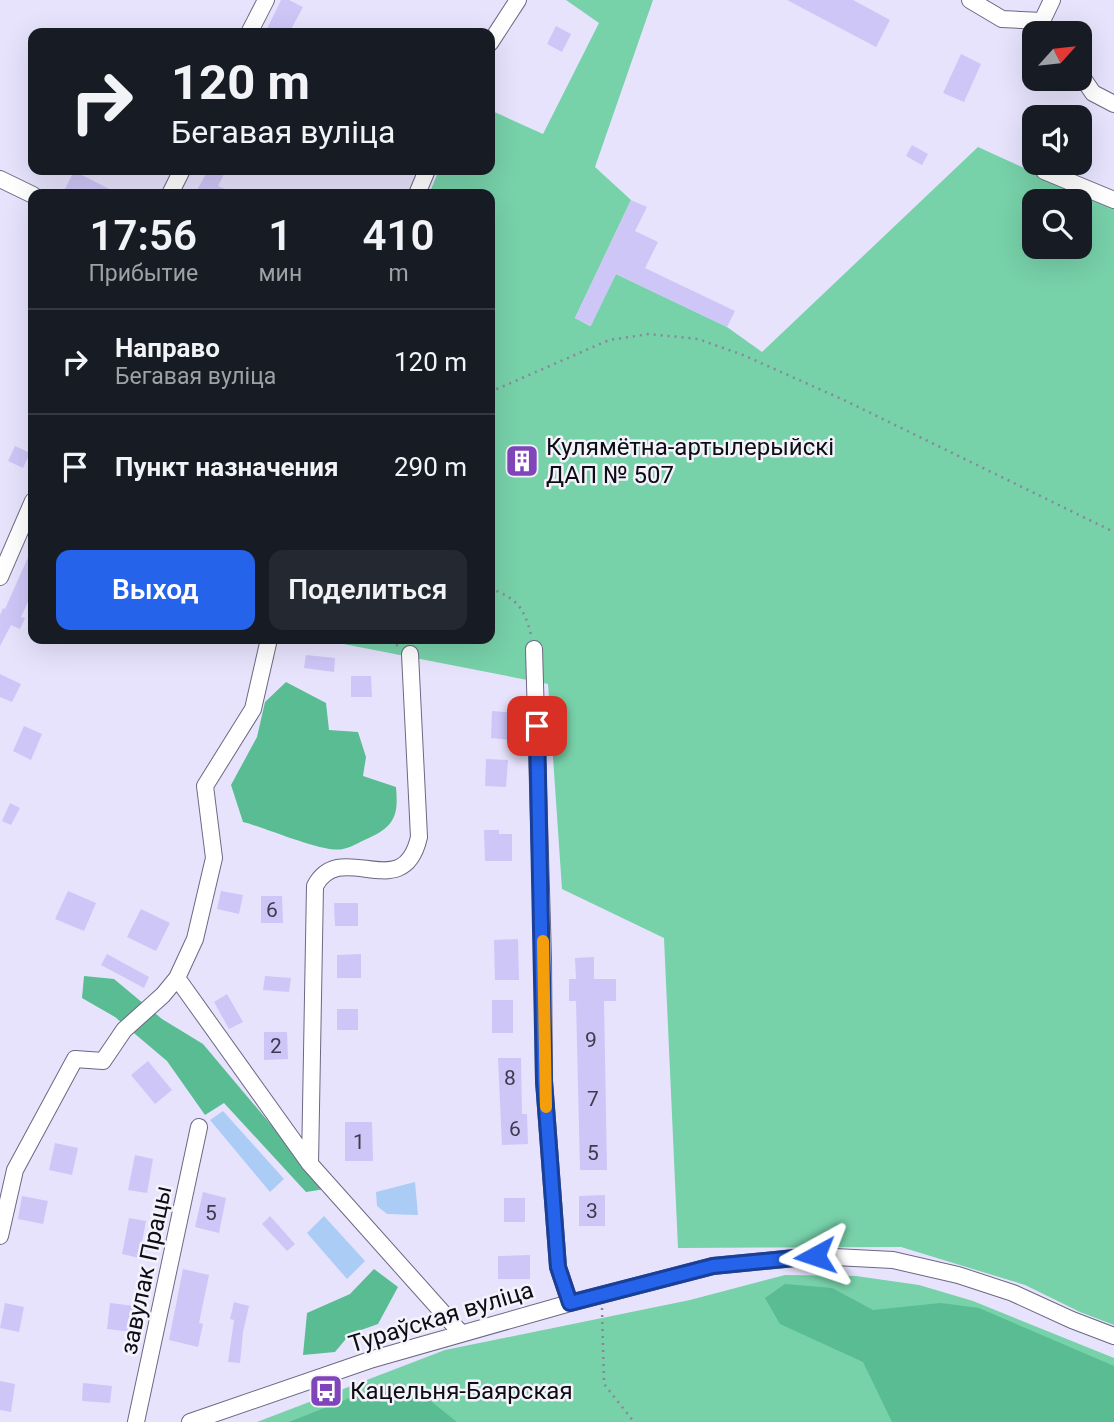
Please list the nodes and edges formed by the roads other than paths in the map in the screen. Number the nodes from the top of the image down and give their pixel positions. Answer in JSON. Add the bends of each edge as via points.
{"nodes":[{"id":1,"x":266,"y":0,"type":"edge"},
{"id":2,"x":518,"y":0,"type":"edge"},
{"id":3,"x":970,"y":0,"type":"edge"},
{"id":4,"x":1052,"y":0,"type":"edge"},
{"id":5,"x":1048,"y":21,"type":"edge"},
{"id":6,"x":1022,"y":23,"type":"edge"},
{"id":7,"x":252,"y":28,"type":"edge"},
{"id":8,"x":495,"y":35,"type":"edge"},
{"id":9,"x":1092,"y":91,"type":"edge"},
{"id":10,"x":1114,"y":104,"type":"edge"},
{"id":11,"x":1056,"y":175,"type":"edge"},
{"id":12,"x":0,"y":179,"type":"edge"},
{"id":13,"x":28,"y":193,"type":"edge"},
{"id":14,"x":1114,"y":200,"type":"edge"},
{"id":15,"x":28,"y":513,"type":"edge"},
{"id":16,"x":0,"y":578,"type":"edge"},
{"id":17,"x":269,"y":644,"type":"edge"},
{"id":18,"x":534,"y":649,"type":"road end"},
{"id":19,"x":410,"y":654,"type":"road end"},
{"id":20,"x":177,"y":978,"type":"junction"},
{"id":21,"x":200,"y":1127,"type":"dead end"},
{"id":22,"x":310,"y":1164,"type":"junction"},
{"id":23,"x":0,"y":1236,"type":"edge"},
{"id":24,"x":570,"y":1303,"type":"junction"},
{"id":25,"x":460,"y":1332,"type":"junction"},
{"id":26,"x":1114,"y":1336,"type":"edge"},
{"id":27,"x":136,"y":1422,"type":"edge"},
{"id":28,"x":190,"y":1422,"type":"edge"}],
"edges":[{"from":1,"to":7,"type":"street"},
{"from":2,"to":8,"type":"street"},
{"from":3,"to":6,"type":"street","via":[[1002,19]]},
{"from":4,"to":5,"type":"street"},
{"from":9,"to":10,"type":"street"},
{"from":11,"to":14,"type":"street"},
{"from":12,"to":13,"type":"street"},
{"from":15,"to":16,"type":"street"},
{"from":17,"to":20,"type":"street","via":[[253,709],[205,786],[214,858],[194,939]]},
{"from":18,"to":24,"type":"street","via":[[544,1081],[558,1267]]},
{"from":19,"to":22,"type":"street","via":[[419,837],[415,856],[391,871],[332,867],[321,874],[315,886]]},
{"from":20,"to":22,"type":"street"},
{"from":20,"to":23,"type":"street","via":[[124,1030],[103,1061],[75,1059],[15,1170]]},
{"from":21,"to":27,"type":"street","name":"завулак Працы"},
{"from":22,"to":25,"type":"street"},
{"from":24,"to":25,"type":"street","name":"Тураўская вуліца"},
{"from":24,"to":26,"type":"street","name":"Тураўская вуліца","via":[[713,1266],[815,1256],[893,1260],[1002,1290]]},
{"from":25,"to":28,"type":"street","name":"Тураўская вуліца"}]}
